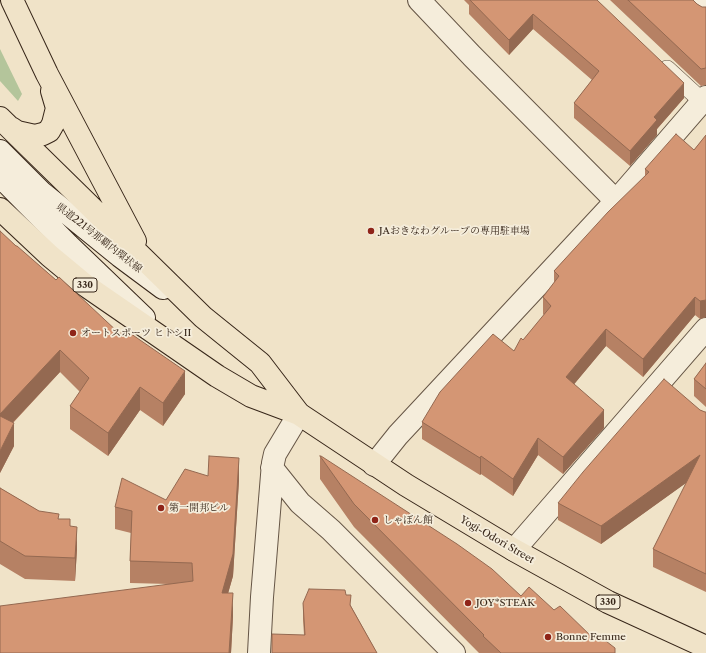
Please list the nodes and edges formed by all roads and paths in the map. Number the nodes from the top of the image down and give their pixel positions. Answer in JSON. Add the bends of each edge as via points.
{"nodes":[{"id":1,"x":12,"y":0,"type":"edge"},
{"id":2,"x":419,"y":0,"type":"edge"},
{"id":3,"x":695,"y":0,"type":"edge"},
{"id":4,"x":706,"y":13,"type":"edge"},
{"id":5,"x":657,"y":59,"type":"edge"},
{"id":6,"x":47,"y":74,"type":"junction"},
{"id":7,"x":704,"y":99,"type":"edge"},
{"id":8,"x":4,"y":123,"type":"edge"},
{"id":9,"x":0,"y":151,"type":"edge"},
{"id":10,"x":0,"y":176,"type":"edge"},
{"id":11,"x":616,"y":201,"type":"junction"},
{"id":12,"x":0,"y":209,"type":"edge"},
{"id":13,"x":144,"y":259,"type":"junction"},
{"id":14,"x":203,"y":318,"type":"junction"},
{"id":15,"x":705,"y":333,"type":"edge"},
{"id":16,"x":179,"y":350,"type":"junction"},
{"id":17,"x":299,"y":414,"type":"junction"},
{"id":18,"x":374,"y":465,"type":"junction"},
{"id":19,"x":272,"y":468,"type":"junction"},
{"id":20,"x":514,"y":550,"type":"junction"},
{"id":21,"x":706,"y":647,"type":"edge"},
{"id":22,"x":259,"y":653,"type":"edge"},
{"id":23,"x":454,"y":653,"type":"edge"}],
"edges":[{"from":1,"to":6,"type":"highway","number":"330"},
{"from":2,"to":11,"type":"street"},
{"from":3,"to":4,"type":"street"},
{"from":5,"to":7,"type":"lane"},
{"from":6,"to":8,"type":"highway","number":"330","via":[[57,108],[49,131],[35,136],[17,132]]},
{"from":6,"to":13,"type":"highway","number":"330"},
{"from":7,"to":11,"type":"street"},
{"from":8,"to":13,"type":"highway","number":"330"},
{"from":9,"to":14,"type":"street","name":"県道221号那覇内環状線","via":[[41,192],[120,256]]},
{"from":10,"to":16,"type":"street","name":"県道221号那覇内環状線","via":[[68,245]]},
{"from":11,"to":18,"type":"street","via":[[398,435]]},
{"from":12,"to":16,"type":"highway","number":"330","via":[[85,285]]},
{"from":13,"to":14,"type":"highway","number":"330"},
{"from":14,"to":17,"type":"highway","name":"Yogi-Odori Street","number":"330","via":[[260,363]]},
{"from":15,"to":20,"type":"street","via":[[667,386]]},
{"from":16,"to":17,"type":"highway","name":"Yogi-Odori Street","number":"330","via":[[251,396]]},
{"from":17,"to":18,"type":"highway","name":"Yogi-Odori Street","number":"330"},
{"from":17,"to":19,"type":"street","via":[[275,454]]},
{"from":18,"to":20,"type":"highway","name":"Yogi-Odori Street","number":"330"},
{"from":19,"to":22,"type":"street"},
{"from":19,"to":23,"type":"street","via":[[300,503],[331,530]]},
{"from":20,"to":21,"type":"highway","name":"Yogi-Odori Street","number":"330","via":[[608,602]]}]}
